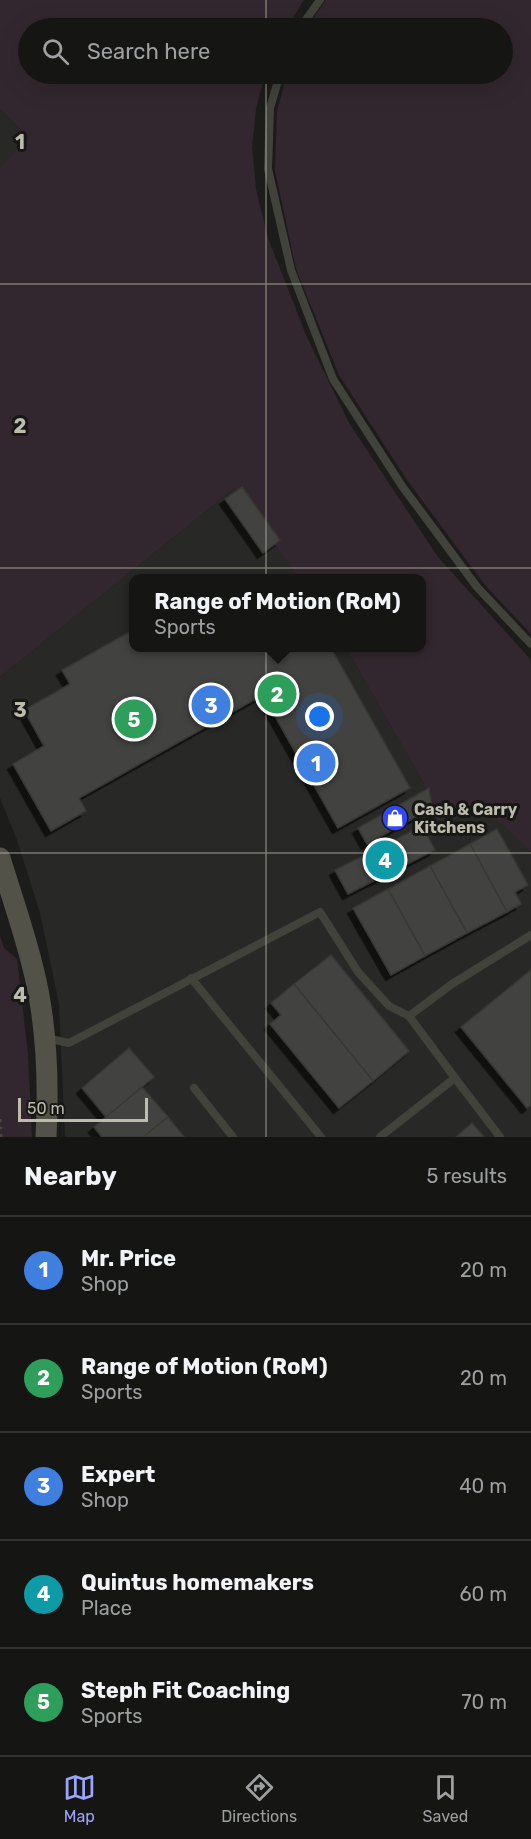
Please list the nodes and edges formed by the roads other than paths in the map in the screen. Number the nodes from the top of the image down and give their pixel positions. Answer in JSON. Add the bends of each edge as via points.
{"nodes":[{"id":1,"x":320,"y":0,"type":"edge"},
{"id":2,"x":307,"y":18,"type":"edge"},
{"id":3,"x":277,"y":84,"type":"edge"},
{"id":4,"x":531,"y":644,"type":"edge"},
{"id":5,"x":0,"y":858,"type":"edge"},
{"id":6,"x":531,"y":935,"type":"edge"},
{"id":7,"x":191,"y":978,"type":"junction"},
{"id":8,"x":409,"y":1016,"type":"junction"},
{"id":9,"x":45,"y":1038,"type":"junction"},
{"id":10,"x":455,"y":1078,"type":"junction"},
{"id":11,"x":194,"y":1088,"type":"dead end"},
{"id":12,"x":46,"y":1137,"type":"edge"},
{"id":13,"x":233,"y":1137,"type":"edge"},
{"id":14,"x":321,"y":1137,"type":"edge"},
{"id":15,"x":380,"y":1137,"type":"edge"},
{"id":16,"x":500,"y":1137,"type":"edge"}],
"edges":[{"from":1,"to":2,"type":"lane"},
{"from":3,"to":4,"type":"lane","via":[[270,108],[268,169],[291,270],[333,379],[402,486],[477,587]]},
{"from":5,"to":9,"type":"street","via":[[33,968]]},
{"from":6,"to":8,"type":"lane"},
{"from":7,"to":8,"type":"lane","via":[[320,912],[358,972],[389,1006]]},
{"from":7,"to":9,"type":"lane","via":[[69,1043]]},
{"from":7,"to":14,"type":"lane"},
{"from":8,"to":10,"type":"lane"},
{"from":9,"to":12,"type":"street"},
{"from":10,"to":15,"type":"lane"},
{"from":10,"to":16,"type":"lane"},
{"from":11,"to":13,"type":"lane"}]}
